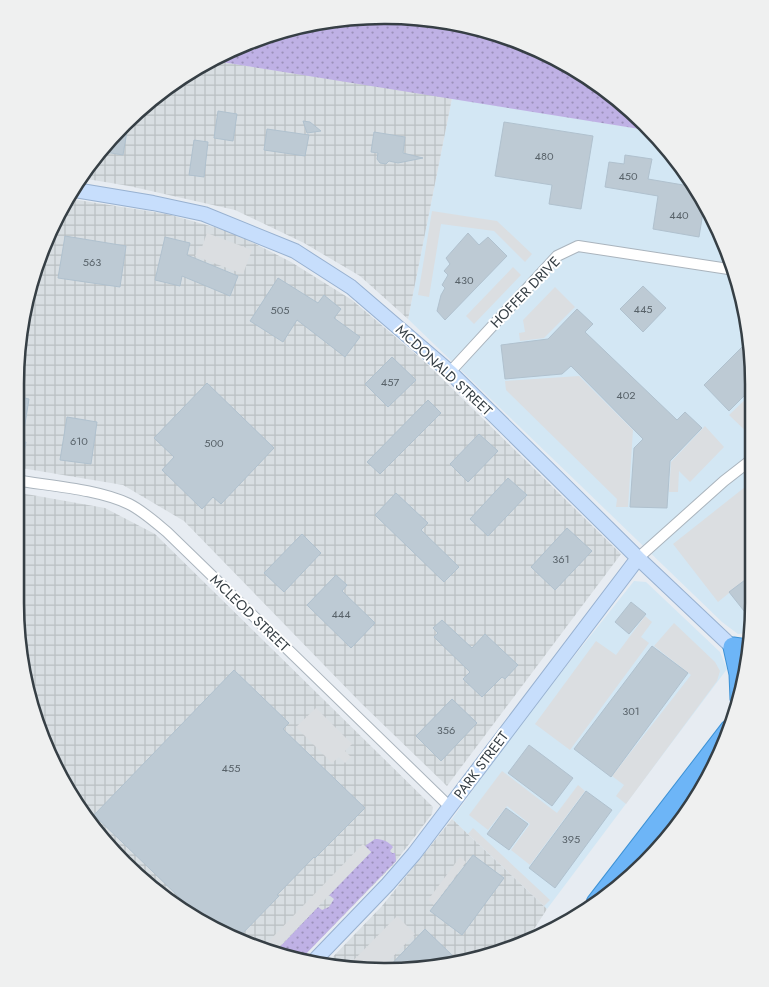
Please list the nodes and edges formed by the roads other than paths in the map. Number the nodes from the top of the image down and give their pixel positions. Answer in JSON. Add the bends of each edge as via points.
{"nodes":[{"id":1,"x":81,"y":191,"type":"edge"},
{"id":2,"x":726,"y":269,"type":"edge"},
{"id":3,"x":450,"y":372,"type":"junction"},
{"id":4,"x":745,"y":465,"type":"edge"},
{"id":5,"x":24,"y":482,"type":"edge"},
{"id":6,"x":638,"y":558,"type":"junction"},
{"id":7,"x":740,"y":648,"type":"edge"},
{"id":8,"x":739,"y":665,"type":"edge"},
{"id":9,"x":714,"y":750,"type":"edge"},
{"id":10,"x":450,"y":807,"type":"junction"},
{"id":11,"x":612,"y":883,"type":"edge"},
{"id":12,"x":317,"y":957,"type":"edge"}],
"edges":[{"from":1,"to":3,"type":"main road","name":"MCDONALD STREET","via":[[204,214],[295,251],[351,287]]},
{"from":2,"to":3,"type":"street","name":"HOFFER DRIVE","via":[[578,246],[557,256]]},
{"from":3,"to":6,"type":"main road","name":"MCDONALD STREET"},
{"from":4,"to":6,"type":"street"},
{"from":5,"to":10,"type":"street","name":"MCLEOD STREET","via":[[102,495],[129,504],[148,516]]},
{"from":6,"to":7,"type":"main road","name":"MCDONALD STREET"},
{"from":6,"to":10,"type":"main road","name":"PARK STREET"},
{"from":7,"to":8,"type":"highway"},
{"from":9,"to":11,"type":"highway"},
{"from":10,"to":12,"type":"main road","name":"PARK STREET","via":[[388,884]]}]}
